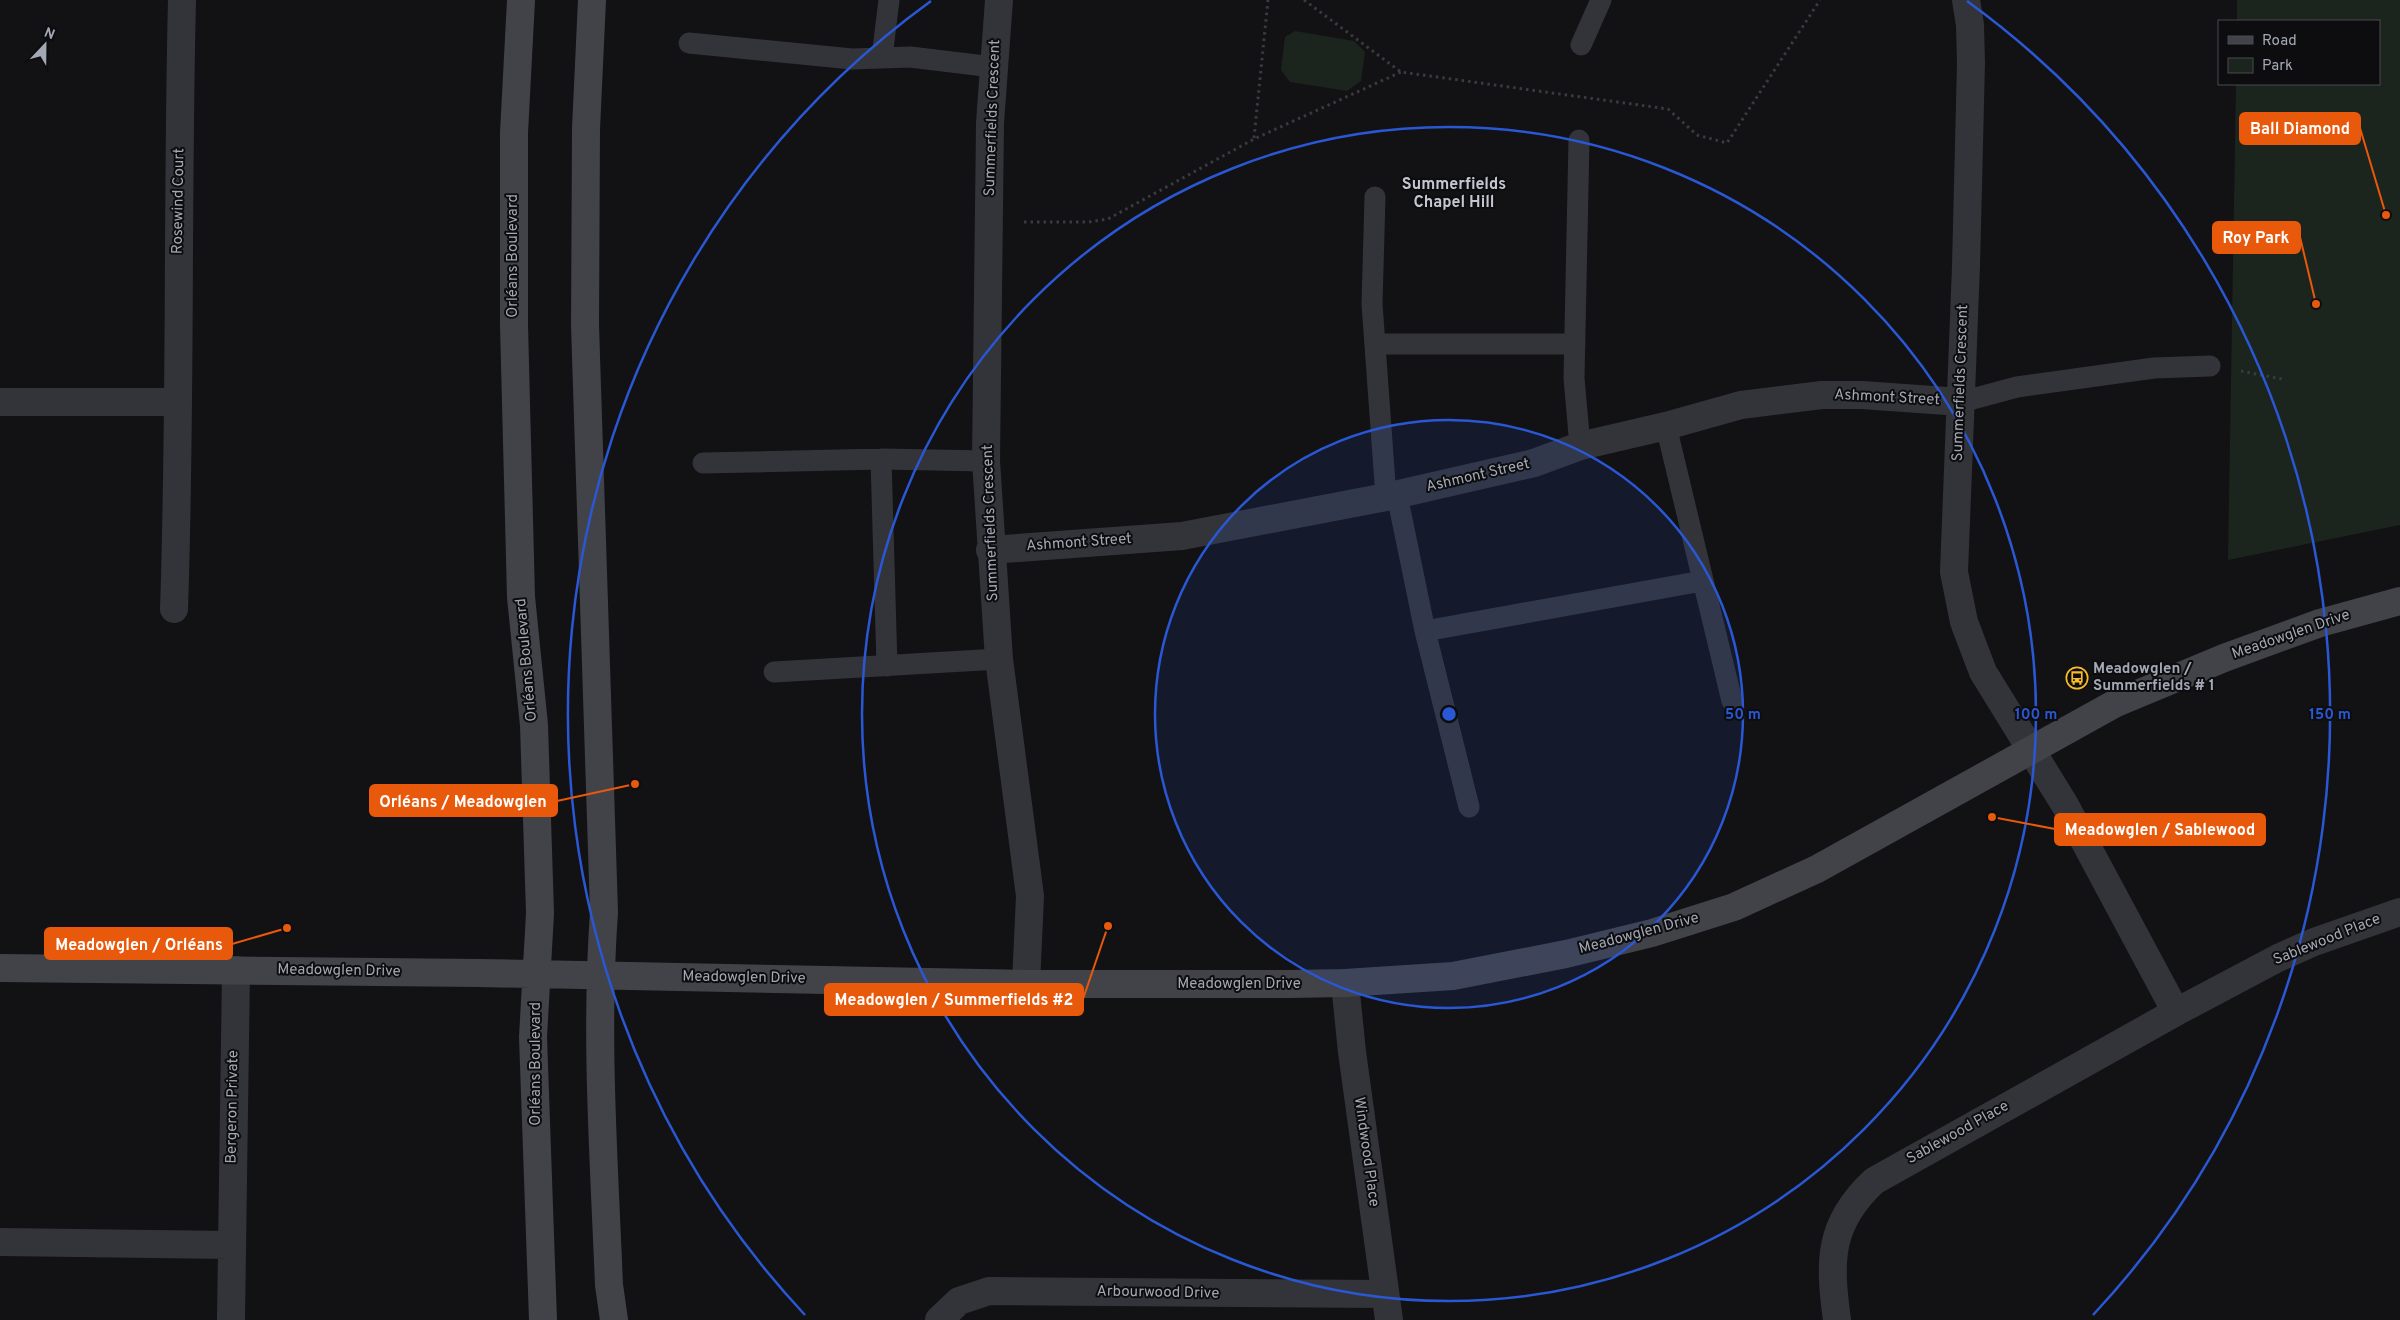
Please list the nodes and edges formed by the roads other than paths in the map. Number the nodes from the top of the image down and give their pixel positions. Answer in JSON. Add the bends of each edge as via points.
{"nodes":[{"id":1,"x":182,"y":0,"type":"edge"},
{"id":2,"x":521,"y":0,"type":"edge"},
{"id":3,"x":592,"y":0,"type":"edge"},
{"id":4,"x":889,"y":0,"type":"edge"},
{"id":5,"x":999,"y":0,"type":"edge"},
{"id":6,"x":1601,"y":0,"type":"edge"},
{"id":7,"x":1966,"y":0,"type":"edge"},
{"id":8,"x":689,"y":43,"type":"dead end"},
{"id":9,"x":1581,"y":45,"type":"dead end"},
{"id":10,"x":882,"y":57,"type":"junction"},
{"id":11,"x":993,"y":67,"type":"junction"},
{"id":12,"x":1579,"y":140,"type":"dead end"},
{"id":13,"x":1375,"y":197,"type":"dead end"},
{"id":14,"x":1377,"y":344,"type":"junction"},
{"id":15,"x":1575,"y":344,"type":"junction"},
{"id":16,"x":2210,"y":366,"type":"road end"},
{"id":17,"x":0,"y":402,"type":"edge"},
{"id":18,"x":177,"y":402,"type":"junction"},
{"id":19,"x":1961,"y":402,"type":"junction"},
{"id":20,"x":1666,"y":426,"type":"junction"},
{"id":21,"x":1580,"y":446,"type":"junction"},
{"id":22,"x":881,"y":459,"type":"junction"},
{"id":23,"x":986,"y":461,"type":"junction"},
{"id":24,"x":703,"y":463,"type":"dead end"},
{"id":25,"x":1392,"y":496,"type":"junction"},
{"id":26,"x":990,"y":550,"type":"junction"},
{"id":27,"x":1702,"y":581,"type":"junction"},
{"id":28,"x":2400,"y":600,"type":"edge"},
{"id":29,"x":174,"y":609,"type":"dead end"},
{"id":30,"x":1425,"y":631,"type":"junction"},
{"id":31,"x":998,"y":659,"type":"junction"},
{"id":32,"x":887,"y":666,"type":"junction"},
{"id":33,"x":774,"y":672,"type":"dead end"},
{"id":34,"x":1732,"y":701,"type":"dead end"},
{"id":35,"x":2032,"y":748,"type":"junction"},
{"id":36,"x":1469,"y":807,"type":"dead end"},
{"id":37,"x":2400,"y":912,"type":"edge"},
{"id":38,"x":0,"y":968,"type":"edge"},
{"id":39,"x":236,"y":970,"type":"junction"},
{"id":40,"x":537,"y":974,"type":"junction"},
{"id":41,"x":599,"y":975,"type":"junction"},
{"id":42,"x":1345,"y":983,"type":"junction"},
{"id":43,"x":1026,"y":984,"type":"junction"},
{"id":44,"x":2176,"y":1012,"type":"junction"},
{"id":45,"x":0,"y":1242,"type":"edge"},
{"id":46,"x":231,"y":1245,"type":"junction"},
{"id":47,"x":1387,"y":1307,"type":"edge"},
{"id":48,"x":231,"y":1320,"type":"edge"},
{"id":49,"x":543,"y":1320,"type":"edge"},
{"id":50,"x":614,"y":1320,"type":"edge"},
{"id":51,"x":939,"y":1320,"type":"edge"},
{"id":52,"x":1837,"y":1320,"type":"edge"}],
"edges":[{"from":1,"to":18,"type":"street","name":"Rosewind Court"},
{"from":2,"to":40,"type":"main road","name":"Orléans Boulevard","via":[[514,134],[514,325],[521,597],[534,745],[540,913]]},
{"from":3,"to":41,"type":"main road","via":[[584,226],[604,912]]},
{"from":4,"to":10,"type":"lane"},
{"from":5,"to":11,"type":"street","name":"Summerfields Crescent"},
{"from":6,"to":9,"type":"lane"},
{"from":7,"to":19,"type":"street","name":"Summerfields Crescent","via":[[1971,63]]},
{"from":8,"to":10,"type":"lane","via":[[852,59]]},
{"from":10,"to":11,"type":"lane","via":[[910,57]]},
{"from":11,"to":23,"type":"street","name":"Summerfields Crescent"},
{"from":12,"to":15,"type":"lane"},
{"from":13,"to":14,"type":"lane","via":[[1372,304]]},
{"from":14,"to":15,"type":"lane"},
{"from":14,"to":25,"type":"lane"},
{"from":15,"to":21,"type":"lane","via":[[1574,378]]},
{"from":16,"to":19,"type":"lane","via":[[2154,368],[2017,387]]},
{"from":17,"to":18,"type":"street"},
{"from":18,"to":29,"type":"street","name":"Rosewind Court"},
{"from":19,"to":20,"type":"street","name":"Ashmont Street","via":[[1862,394],[1822,395],[1741,405]]},
{"from":19,"to":35,"type":"street","name":"Summerfields Crescent","via":[[1954,572],[1964,622],[1983,672]]},
{"from":20,"to":21,"type":"street","name":"Ashmont Street"},
{"from":20,"to":27,"type":"lane"},
{"from":21,"to":25,"type":"street","name":"Ashmont Street","via":[[1534,463]]},
{"from":22,"to":23,"type":"lane"},
{"from":22,"to":24,"type":"lane"},
{"from":22,"to":32,"type":"lane"},
{"from":23,"to":26,"type":"street","name":"Summerfields Crescent"},
{"from":25,"to":26,"type":"street","name":"Ashmont Street","via":[[1182,536]]},
{"from":25,"to":30,"type":"lane"},
{"from":26,"to":31,"type":"street","name":"Summerfields Crescent"},
{"from":27,"to":30,"type":"lane"},
{"from":27,"to":34,"type":"lane"},
{"from":28,"to":35,"type":"main road","name":"Meadowglen Drive","via":[[2320,623],[2224,658],[2116,703]]},
{"from":30,"to":36,"type":"lane"},
{"from":31,"to":32,"type":"lane"},
{"from":31,"to":43,"type":"street","name":"Summerfields Crescent","via":[[1030,896]]},
{"from":32,"to":33,"type":"lane"},
{"from":35,"to":42,"type":"main road","name":"Meadowglen Drive","via":[[1900,825],[1817,869],[1734,907],[1652,933],[1556,956],[1453,976]]},
{"from":35,"to":44,"type":"street"},
{"from":37,"to":44,"type":"street","name":"Sablewood Place","via":[[2278,958]]},
{"from":38,"to":39,"type":"main road","name":"Meadowglen Drive"},
{"from":39,"to":40,"type":"main road","name":"Meadowglen Drive"},
{"from":39,"to":46,"type":"street","name":"Bergeron Private"},
{"from":40,"to":41,"type":"main road","name":"Meadowglen Drive"},
{"from":40,"to":49,"type":"main road","name":"Orléans Boulevard","via":[[533,1037]]},
{"from":41,"to":43,"type":"main road","name":"Meadowglen Drive"},
{"from":41,"to":50,"type":"main road","via":[[609,1285]]},
{"from":42,"to":43,"type":"main road","name":"Meadowglen Drive"},
{"from":42,"to":47,"type":"street","name":"Windwood Place"},
{"from":44,"to":52,"type":"street","name":"Sablewood Place","via":[[1874,1181],[1858,1196],[1838,1228],[1833,1256]]},
{"from":45,"to":46,"type":"street"},
{"from":46,"to":48,"type":"street","name":"Bergeron Private"},
{"from":47,"to":51,"type":"street","name":"Arbourwood Drive","via":[[989,1291],[960,1301]]}]}
